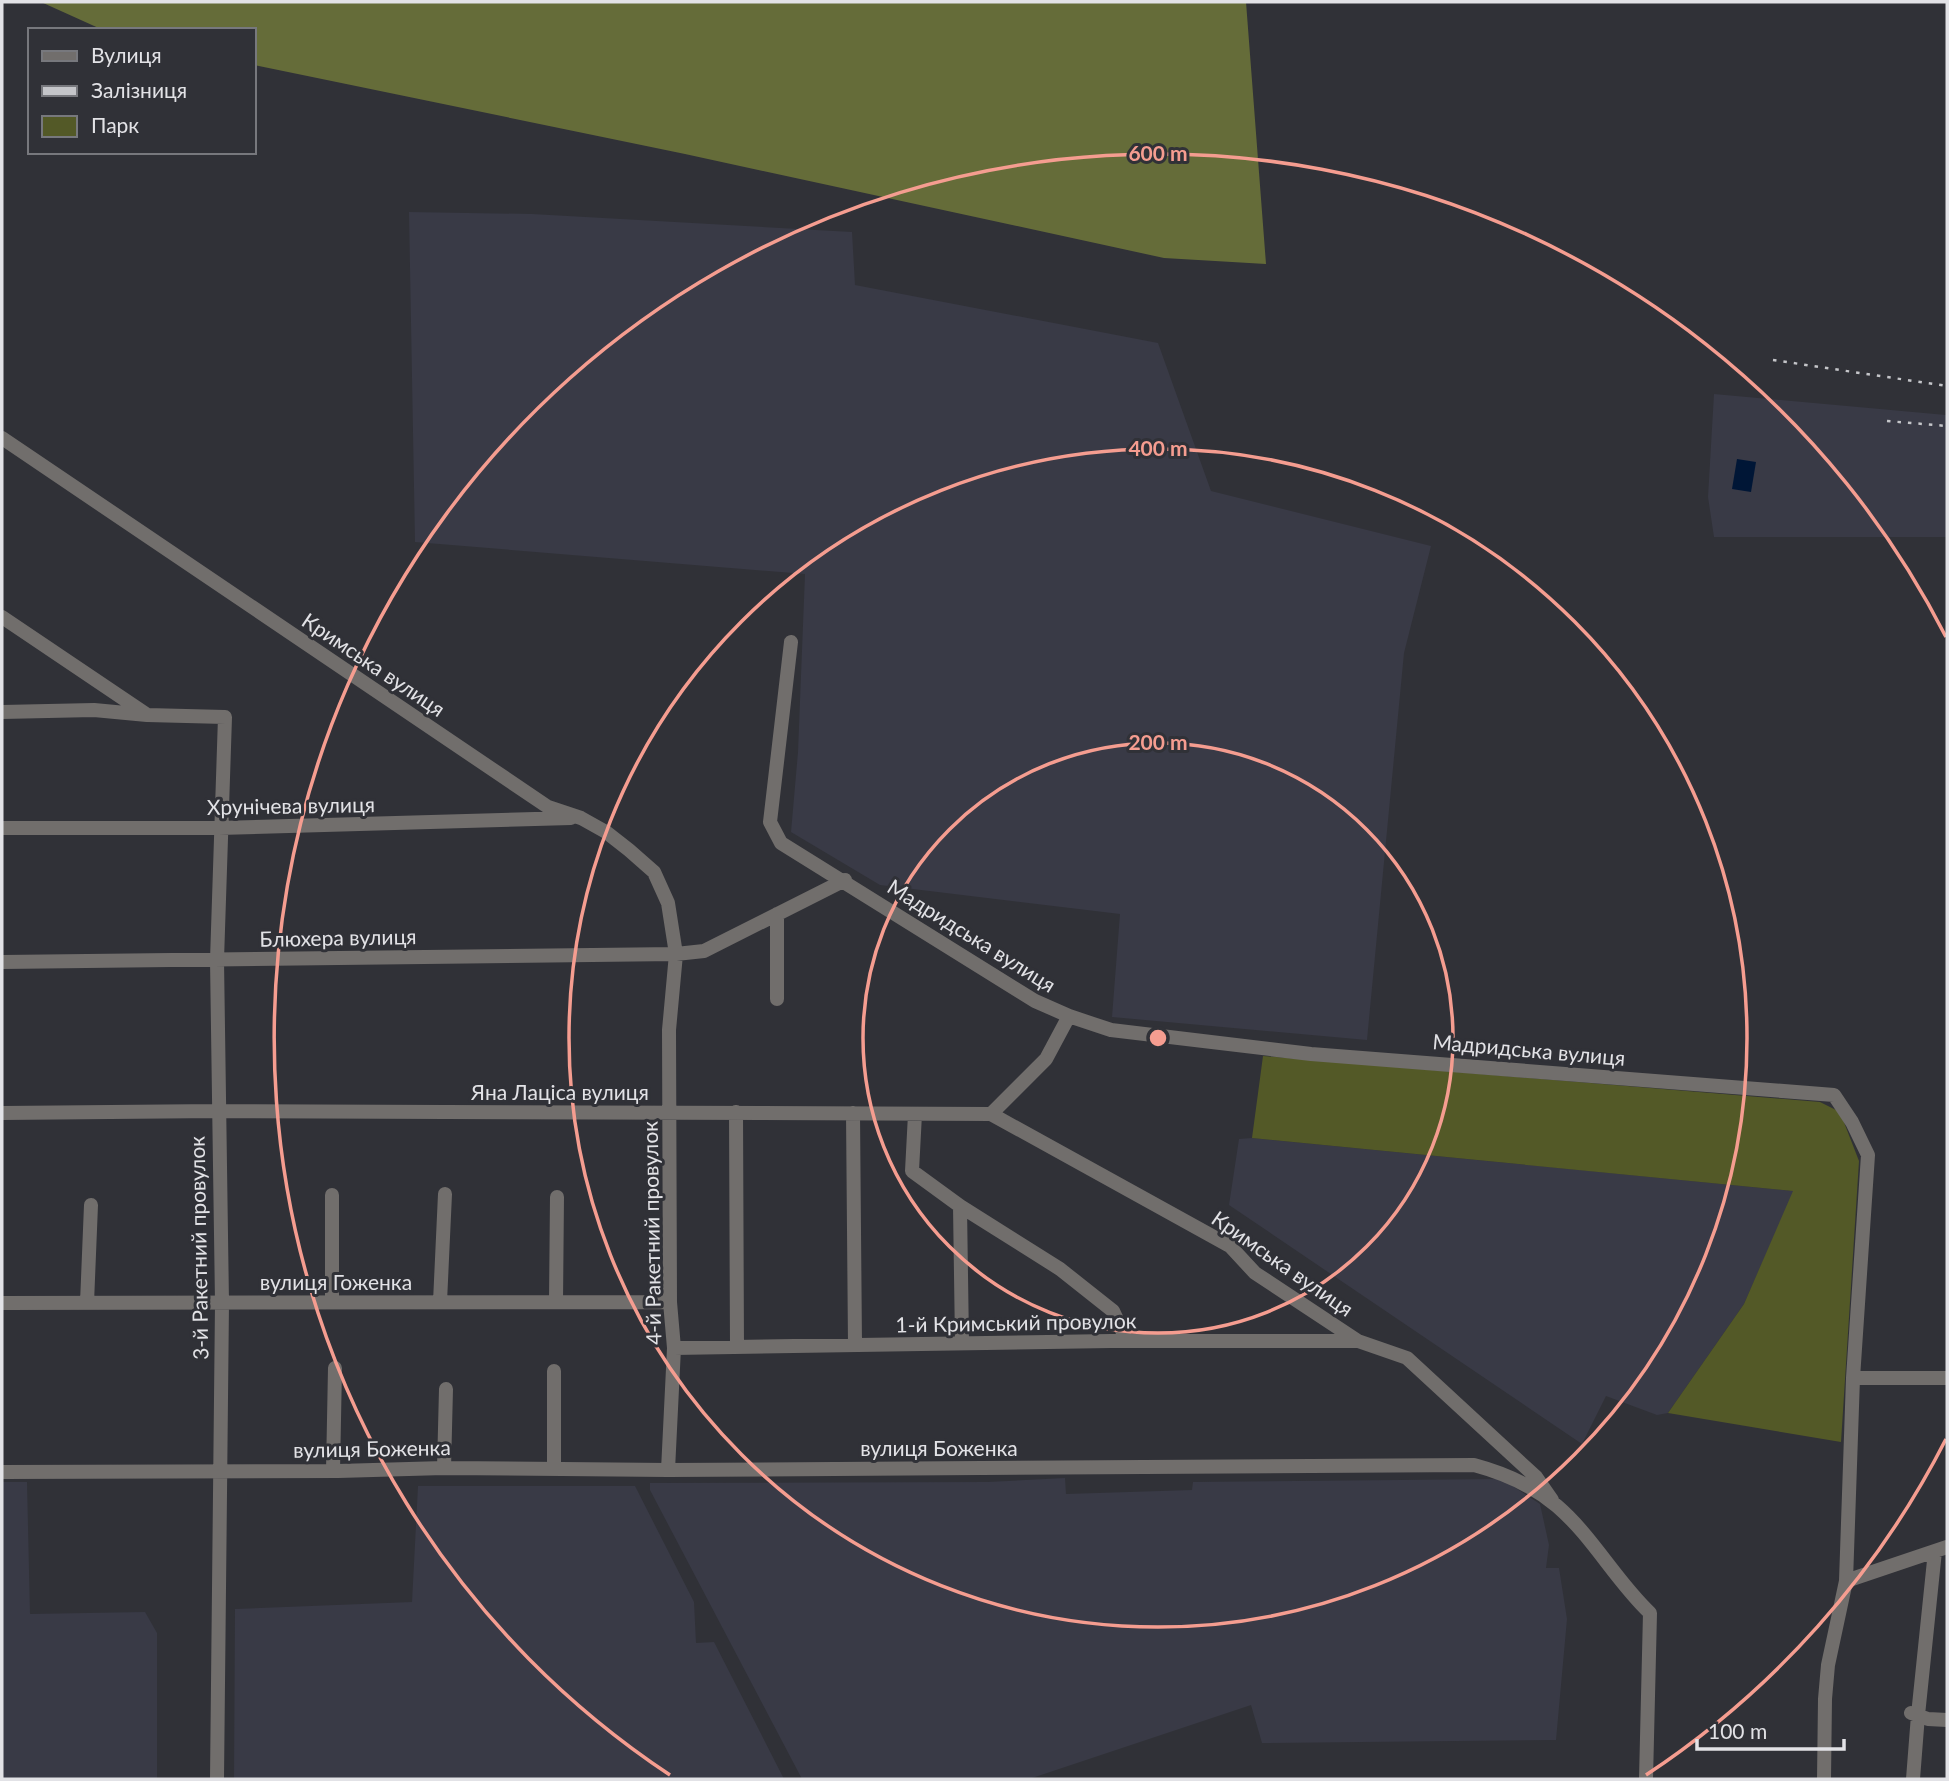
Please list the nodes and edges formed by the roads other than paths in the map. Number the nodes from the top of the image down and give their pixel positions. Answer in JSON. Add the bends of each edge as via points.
{"nodes":[{"id":1,"x":2,"y":438,"type":"edge"},
{"id":2,"x":2,"y":617,"type":"edge"},
{"id":3,"x":791,"y":642,"type":"dead end"},
{"id":4,"x":2,"y":712,"type":"edge"},
{"id":5,"x":147,"y":715,"type":"junction"},
{"id":6,"x":580,"y":818,"type":"junction"},
{"id":7,"x":2,"y":828,"type":"edge"},
{"id":8,"x":219,"y":828,"type":"junction"},
{"id":9,"x":845,"y":880,"type":"junction"},
{"id":10,"x":777,"y":914,"type":"junction"},
{"id":11,"x":676,"y":954,"type":"junction"},
{"id":12,"x":217,"y":960,"type":"junction"},
{"id":13,"x":2,"y":962,"type":"edge"},
{"id":14,"x":777,"y":999,"type":"dead end"},
{"id":15,"x":1069,"y":1016,"type":"junction"},
{"id":16,"x":218,"y":1111,"type":"junction"},
{"id":17,"x":736,"y":1112,"type":"junction"},
{"id":18,"x":2,"y":1113,"type":"edge"},
{"id":19,"x":669,"y":1113,"type":"junction"},
{"id":20,"x":853,"y":1113,"type":"junction"},
{"id":21,"x":915,"y":1114,"type":"junction"},
{"id":22,"x":991,"y":1114,"type":"junction"},
{"id":23,"x":445,"y":1194,"type":"dead end"},
{"id":24,"x":332,"y":1195,"type":"dead end"},
{"id":25,"x":557,"y":1196,"type":"dead end"},
{"id":26,"x":91,"y":1205,"type":"dead end"},
{"id":27,"x":960,"y":1206,"type":"junction"},
{"id":28,"x":440,"y":1302,"type":"junction"},
{"id":29,"x":556,"y":1302,"type":"junction"},
{"id":30,"x":670,"y":1302,"type":"junction"},
{"id":31,"x":2,"y":1303,"type":"edge"},
{"id":32,"x":87,"y":1303,"type":"junction"},
{"id":33,"x":222,"y":1303,"type":"junction"},
{"id":34,"x":332,"y":1303,"type":"junction"},
{"id":35,"x":1127,"y":1341,"type":"junction"},
{"id":36,"x":1358,"y":1341,"type":"junction"},
{"id":37,"x":961,"y":1343,"type":"junction"},
{"id":38,"x":855,"y":1345,"type":"junction"},
{"id":39,"x":737,"y":1347,"type":"junction"},
{"id":40,"x":674,"y":1348,"type":"junction"},
{"id":41,"x":335,"y":1368,"type":"dead end"},
{"id":42,"x":554,"y":1371,"type":"dead end"},
{"id":43,"x":1853,"y":1378,"type":"junction"},
{"id":44,"x":1947,"y":1378,"type":"edge"},
{"id":45,"x":446,"y":1389,"type":"dead end"},
{"id":46,"x":444,"y":1468,"type":"junction"},
{"id":47,"x":554,"y":1468,"type":"junction"},
{"id":48,"x":668,"y":1470,"type":"junction"},
{"id":49,"x":220,"y":1471,"type":"junction"},
{"id":50,"x":333,"y":1471,"type":"junction"},
{"id":51,"x":2,"y":1472,"type":"edge"},
{"id":52,"x":1556,"y":1506,"type":"junction"},
{"id":53,"x":1941,"y":1549,"type":"edge"},
{"id":54,"x":1846,"y":1581,"type":"junction"},
{"id":55,"x":1914,"y":1714,"type":"junction"},
{"id":56,"x":1947,"y":1720,"type":"edge"},
{"id":57,"x":217,"y":1779,"type":"edge"},
{"id":58,"x":1646,"y":1779,"type":"edge"},
{"id":59,"x":1824,"y":1779,"type":"edge"},
{"id":60,"x":1913,"y":1779,"type":"edge"}],
"edges":[{"from":1,"to":6,"type":"street","name":"Кримська вулиця","via":[[548,807]]},
{"from":2,"to":5,"type":"street"},
{"from":3,"to":9,"type":"street","name":"Мадридська вулиця","via":[[770,822],[781,842]]},
{"from":4,"to":5,"type":"street","via":[[94,710]]},
{"from":5,"to":8,"type":"street","name":"3-й Ракетний провулок","via":[[225,717]]},
{"from":6,"to":8,"type":"street","name":"Хрунічева вулиця"},
{"from":6,"to":11,"type":"street","name":"Кримська вулиця","via":[[606,832],[654,872],[668,903]]},
{"from":7,"to":8,"type":"street","name":"Хрунічева вулиця"},
{"from":8,"to":12,"type":"street","name":"3-й Ракетний провулок"},
{"from":9,"to":10,"type":"street","name":"Блюхера вулиця"},
{"from":9,"to":15,"type":"street","name":"Мадридська вулиця","via":[[1035,1001]]},
{"from":10,"to":11,"type":"street","name":"Блюхера вулиця","via":[[704,951]]},
{"from":10,"to":14,"type":"street"},
{"from":11,"to":12,"type":"street","name":"Блюхера вулиця"},
{"from":11,"to":19,"type":"street","name":"4-й Ракетний провулок","via":[[669,1030]]},
{"from":12,"to":13,"type":"street","name":"Блюхера вулиця"},
{"from":12,"to":16,"type":"street","name":"3-й Ракетний провулок"},
{"from":15,"to":22,"type":"street","via":[[1046,1059]]},
{"from":15,"to":43,"type":"street","name":"Мадридська вулиця","via":[[1111,1030],[1311,1054],[1834,1095],[1868,1155]]},
{"from":16,"to":18,"type":"street","name":"Яна Лаціса вулиця"},
{"from":16,"to":19,"type":"street","name":"Яна Лаціса вулиця"},
{"from":16,"to":33,"type":"street","name":"3-й Ракетний провулок"},
{"from":17,"to":19,"type":"street","name":"Яна Лаціса вулиця"},
{"from":17,"to":20,"type":"street","name":"Яна Лаціса вулиця"},
{"from":17,"to":39,"type":"street"},
{"from":19,"to":30,"type":"street","name":"4-й Ракетний провулок"},
{"from":20,"to":21,"type":"street","name":"Яна Лаціса вулиця"},
{"from":20,"to":38,"type":"street"},
{"from":21,"to":22,"type":"street","name":"Яна Лаціса вулиця"},
{"from":21,"to":27,"type":"street","via":[[912,1171]]},
{"from":22,"to":36,"type":"street","name":"Кримська вулиця","via":[[1230,1246],[1255,1272]]},
{"from":23,"to":28,"type":"street"},
{"from":24,"to":34,"type":"street"},
{"from":25,"to":29,"type":"street"},
{"from":26,"to":32,"type":"street"},
{"from":27,"to":35,"type":"street","via":[[1060,1269],[1113,1311]]},
{"from":27,"to":37,"type":"street"},
{"from":28,"to":29,"type":"street","name":"вулиця Гоженка"},
{"from":28,"to":34,"type":"street","name":"вулиця Гоженка"},
{"from":29,"to":30,"type":"street","name":"вулиця Гоженка"},
{"from":30,"to":40,"type":"street","name":"4-й Ракетний провулок"},
{"from":31,"to":32,"type":"street","name":"вулиця Гоженка"},
{"from":32,"to":33,"type":"street","name":"вулиця Гоженка"},
{"from":33,"to":34,"type":"street","name":"вулиця Гоженка"},
{"from":33,"to":49,"type":"street","name":"3-й Ракетний провулок"},
{"from":35,"to":36,"type":"street","name":"1-й Кримський провулок"},
{"from":35,"to":37,"type":"street","name":"1-й Кримський провулок"},
{"from":36,"to":52,"type":"street","name":"Кримська вулиця","via":[[1407,1358],[1536,1477]]},
{"from":37,"to":38,"type":"street","name":"1-й Кримський провулок"},
{"from":38,"to":39,"type":"street","name":"1-й Кримський провулок"},
{"from":39,"to":40,"type":"street","name":"1-й Кримський провулок"},
{"from":40,"to":48,"type":"street","name":"4-й Ракетний провулок"},
{"from":41,"to":50,"type":"street"},
{"from":42,"to":47,"type":"street"},
{"from":43,"to":44,"type":"street"},
{"from":43,"to":54,"type":"street","name":"Мадридська вулиця"},
{"from":45,"to":46,"type":"street"},
{"from":46,"to":47,"type":"street","name":"вулиця Боженка"},
{"from":46,"to":50,"type":"street","name":"вулиця Боженка"},
{"from":47,"to":48,"type":"street","name":"вулиця Боженка"},
{"from":48,"to":52,"type":"street","name":"вулиця Боженка","via":[[1474,1465],[1503,1472]]},
{"from":49,"to":50,"type":"street","name":"вулиця Боженка"},
{"from":49,"to":51,"type":"street","name":"вулиця Боженка"},
{"from":49,"to":57,"type":"street","name":"3-й Ракетний провулок"},
{"from":52,"to":58,"type":"street","name":"вулиця Боженка","via":[[1650,1613]]},
{"from":53,"to":54,"type":"street"},
{"from":53,"to":55,"type":"street"},
{"from":54,"to":59,"type":"street","name":"Мадридська вулиця","via":[[1828,1665]]},
{"from":55,"to":56,"type":"street"},
{"from":55,"to":60,"type":"street"}]}
